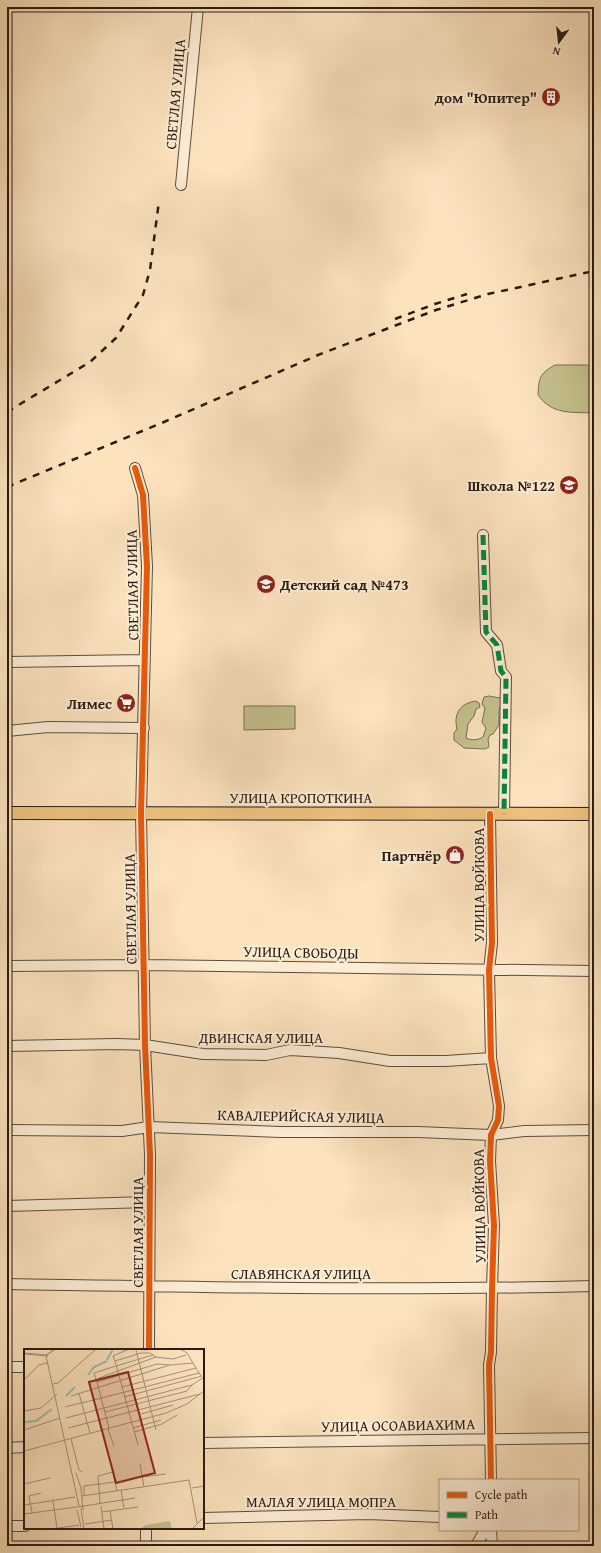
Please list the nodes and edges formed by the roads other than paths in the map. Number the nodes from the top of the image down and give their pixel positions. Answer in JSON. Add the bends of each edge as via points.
{"nodes":[{"id":1,"x":198,"y":7,"type":"edge"},
{"id":2,"x":181,"y":185,"type":"dead end"},
{"id":3,"x":135,"y":468,"type":"dead end"},
{"id":4,"x":483,"y":535,"type":"dead end"},
{"id":5,"x":145,"y":660,"type":"junction"},
{"id":6,"x":7,"y":662,"type":"edge"},
{"id":7,"x":144,"y":728,"type":"junction"},
{"id":8,"x":7,"y":731,"type":"edge"},
{"id":9,"x":7,"y":813,"type":"edge"},
{"id":10,"x":141,"y":813,"type":"junction"},
{"id":11,"x":490,"y":814,"type":"junction"},
{"id":12,"x":504,"y":814,"type":"junction"},
{"id":13,"x":594,"y":814,"type":"edge"},
{"id":14,"x":145,"y":965,"type":"junction"},
{"id":15,"x":7,"y":966,"type":"edge"},
{"id":16,"x":489,"y":970,"type":"junction"},
{"id":17,"x":594,"y":971,"type":"edge"},
{"id":18,"x":145,"y":1045,"type":"junction"},
{"id":19,"x":7,"y":1046,"type":"edge"},
{"id":20,"x":491,"y":1058,"type":"junction"},
{"id":21,"x":149,"y":1127,"type":"junction"},
{"id":22,"x":7,"y":1130,"type":"edge"},
{"id":23,"x":594,"y":1130,"type":"edge"},
{"id":24,"x":491,"y":1135,"type":"junction"},
{"id":25,"x":149,"y":1202,"type":"junction"},
{"id":26,"x":7,"y":1206,"type":"edge"},
{"id":27,"x":7,"y":1284,"type":"edge"},
{"id":28,"x":594,"y":1286,"type":"edge"},
{"id":29,"x":150,"y":1287,"type":"junction"},
{"id":30,"x":492,"y":1288,"type":"junction"},
{"id":31,"x":149,"y":1349,"type":"edge"},
{"id":32,"x":7,"y":1367,"type":"edge"},
{"id":33,"x":24,"y":1367,"type":"edge"},
{"id":34,"x":594,"y":1438,"type":"edge"},
{"id":35,"x":490,"y":1439,"type":"junction"},
{"id":36,"x":204,"y":1442,"type":"edge"},
{"id":37,"x":24,"y":1447,"type":"edge"},
{"id":38,"x":7,"y":1448,"type":"edge"},
{"id":39,"x":491,"y":1479,"type":"edge"},
{"id":40,"x":439,"y":1517,"type":"edge"},
{"id":41,"x":204,"y":1518,"type":"edge"},
{"id":42,"x":7,"y":1526,"type":"edge"},
{"id":43,"x":24,"y":1526,"type":"edge"},
{"id":44,"x":146,"y":1529,"type":"edge"},
{"id":45,"x":484,"y":1531,"type":"edge"},
{"id":46,"x":491,"y":1531,"type":"edge"},
{"id":47,"x":146,"y":1546,"type":"edge"},
{"id":48,"x":476,"y":1546,"type":"edge"},
{"id":49,"x":492,"y":1546,"type":"edge"}],
"edges":[{"from":1,"to":2,"type":"street","name":"СВЕТЛАЯ УЛИЦА"},
{"from":3,"to":5,"type":"street","name":"СВЕТЛАЯ УЛИЦА","via":[[143,495],[147,566]]},
{"from":4,"to":12,"type":"street","via":[[486,632],[497,645],[501,671],[506,677]]},
{"from":5,"to":6,"type":"street"},
{"from":5,"to":7,"type":"street","name":"СВЕТЛАЯ УЛИЦА"},
{"from":7,"to":8,"type":"street","via":[[48,727]]},
{"from":7,"to":10,"type":"street","name":"СВЕТЛАЯ УЛИЦА"},
{"from":9,"to":10,"type":"main road","name":"УЛИЦА КРОПОТКИНА"},
{"from":10,"to":11,"type":"main road","name":"УЛИЦА КРОПОТКИНА"},
{"from":10,"to":14,"type":"street","name":"СВЕТЛАЯ УЛИЦА"},
{"from":11,"to":12,"type":"main road","name":"УЛИЦА КРОПОТКИНА"},
{"from":11,"to":16,"type":"street","name":"УЛИЦА ВОЙКОВА","via":[[492,943]]},
{"from":12,"to":13,"type":"main road","name":"УЛИЦА КРОПОТКИНА"},
{"from":14,"to":15,"type":"street","name":"УЛИЦА СВОБОДЫ"},
{"from":14,"to":16,"type":"street","name":"УЛИЦА СВОБОДЫ"},
{"from":14,"to":18,"type":"street","name":"СВЕТЛАЯ УЛИЦА"},
{"from":16,"to":17,"type":"street","name":"УЛИЦА СВОБОДЫ"},
{"from":16,"to":20,"type":"street","name":"УЛИЦА ВОЙКОВА"},
{"from":18,"to":19,"type":"street","name":"ДВИНСКАЯ УЛИЦА"},
{"from":18,"to":20,"type":"street","name":"ДВИНСКАЯ УЛИЦА","via":[[203,1054],[266,1055],[290,1050],[339,1052],[390,1061]]},
{"from":18,"to":21,"type":"street","name":"СВЕТЛАЯ УЛИЦА"},
{"from":20,"to":24,"type":"street","name":"УЛИЦА ВОЙКОВА","via":[[499,1106],[498,1120]]},
{"from":21,"to":22,"type":"street","name":"КАВАЛЕРИЙСКАЯ УЛИЦА","via":[[122,1131]]},
{"from":21,"to":24,"type":"street","name":"КАВАЛЕРИЙСКАЯ УЛИЦА"},
{"from":21,"to":25,"type":"street","name":"СВЕТЛАЯ УЛИЦА"},
{"from":23,"to":24,"type":"street","name":"КАВАЛЕРИЙСКАЯ УЛИЦА","via":[[524,1131]]},
{"from":24,"to":30,"type":"street","name":"УЛИЦА ВОЙКОВА","via":[[494,1226]]},
{"from":25,"to":26,"type":"street"},
{"from":25,"to":29,"type":"street","name":"СВЕТЛАЯ УЛИЦА"},
{"from":27,"to":29,"type":"street","name":"СЛАВЯНСКАЯ УЛИЦА"},
{"from":28,"to":30,"type":"street","name":"СЛАВЯНСКАЯ УЛИЦА"},
{"from":29,"to":30,"type":"street","name":"СЛАВЯНСКАЯ УЛИЦА"},
{"from":29,"to":31,"type":"street","name":"СВЕТЛАЯ УЛИЦА"},
{"from":30,"to":35,"type":"street","name":"УЛИЦА ВОЙКОВА"},
{"from":32,"to":33,"type":"street"},
{"from":34,"to":35,"type":"street","name":"УЛИЦА ОСОАВИАХИМА"},
{"from":35,"to":36,"type":"street","name":"УЛИЦА ОСОАВИАХИМА"},
{"from":35,"to":39,"type":"street","name":"УЛИЦА ВОЙКОВА"},
{"from":37,"to":38,"type":"street"},
{"from":40,"to":41,"type":"street","name":"МАЛАЯ УЛИЦА МОПРА","via":[[368,1514]]},
{"from":42,"to":43,"type":"street"},
{"from":44,"to":47,"type":"street"},
{"from":45,"to":48,"type":"street"},
{"from":46,"to":49,"type":"street"}]}
